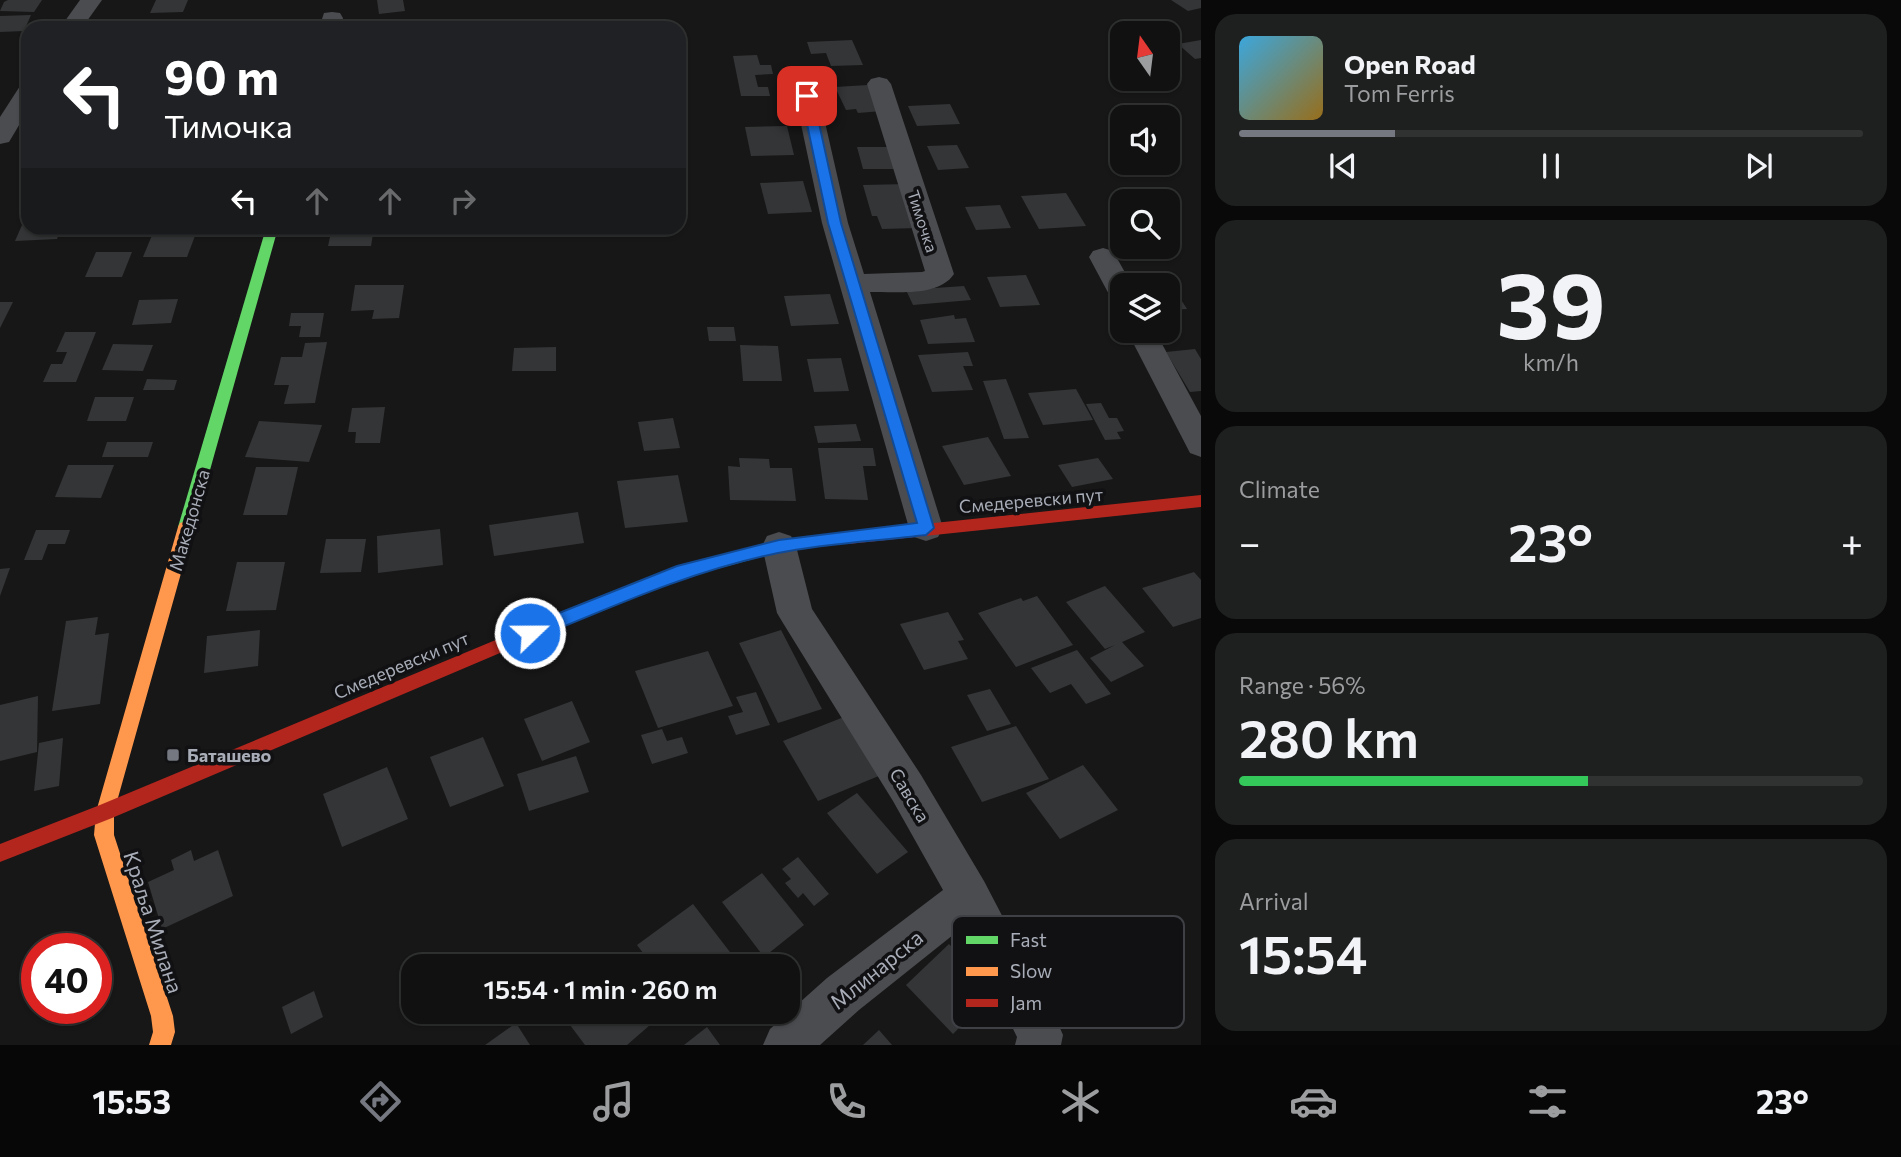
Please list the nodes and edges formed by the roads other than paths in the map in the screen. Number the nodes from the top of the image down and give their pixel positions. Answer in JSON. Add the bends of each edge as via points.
{"nodes":[{"id":1,"x":91,"y":0,"type":"edge"},
{"id":2,"x":76,"y":21,"type":"edge"},
{"id":3,"x":879,"y":83,"type":"dead end"},
{"id":4,"x":807,"y":96,"type":"dead end"},
{"id":5,"x":21,"y":102,"type":"edge"},
{"id":6,"x":0,"y":136,"type":"edge"},
{"id":7,"x":270,"y":235,"type":"edge"},
{"id":8,"x":1103,"y":257,"type":"dead end"},
{"id":9,"x":1111,"y":273,"type":"edge"},
{"id":10,"x":853,"y":284,"type":"junction"},
{"id":11,"x":1147,"y":343,"type":"edge"},
{"id":12,"x":1201,"y":445,"type":"edge"},
{"id":13,"x":1201,"y":501,"type":"edge"},
{"id":14,"x":926,"y":528,"type":"junction"},
{"id":15,"x":779,"y":546,"type":"junction"},
{"id":16,"x":105,"y":812,"type":"junction"},
{"id":17,"x":0,"y":853,"type":"edge"},
{"id":18,"x":969,"y":896,"type":"junction"},
{"id":19,"x":979,"y":916,"type":"edge"},
{"id":20,"x":1036,"y":1028,"type":"edge"},
{"id":21,"x":160,"y":1045,"type":"edge"},
{"id":22,"x":786,"y":1045,"type":"edge"},
{"id":23,"x":1038,"y":1045,"type":"edge"}],
"edges":[{"from":1,"to":2,"type":"street"},
{"from":3,"to":10,"type":"street","name":"Тимочка","via":[[940,274],[928,281]]},
{"from":4,"to":10,"type":"street"},
{"from":5,"to":6,"type":"street"},
{"from":7,"to":16,"type":"street","name":"Македонска"},
{"from":8,"to":9,"type":"street"},
{"from":10,"to":14,"type":"street"},
{"from":11,"to":12,"type":"street"},
{"from":13,"to":14,"type":"street","name":"Смедеревски пут"},
{"from":14,"to":15,"type":"street","name":"Смедеревски пут"},
{"from":15,"to":16,"type":"street","name":"Смедеревски пут","via":[[677,573]]},
{"from":15,"to":18,"type":"street","name":"Савска","via":[[795,613],[907,788]]},
{"from":16,"to":17,"type":"street","name":"Смедеревски пут"},
{"from":16,"to":21,"type":"street","name":"Краља Милана","via":[[104,835],[162,1016]]},
{"from":18,"to":19,"type":"street","name":"Савска"},
{"from":18,"to":22,"type":"street","name":"Млинарска","via":[[843,994]]},
{"from":20,"to":23,"type":"street","name":"Савска"}]}
